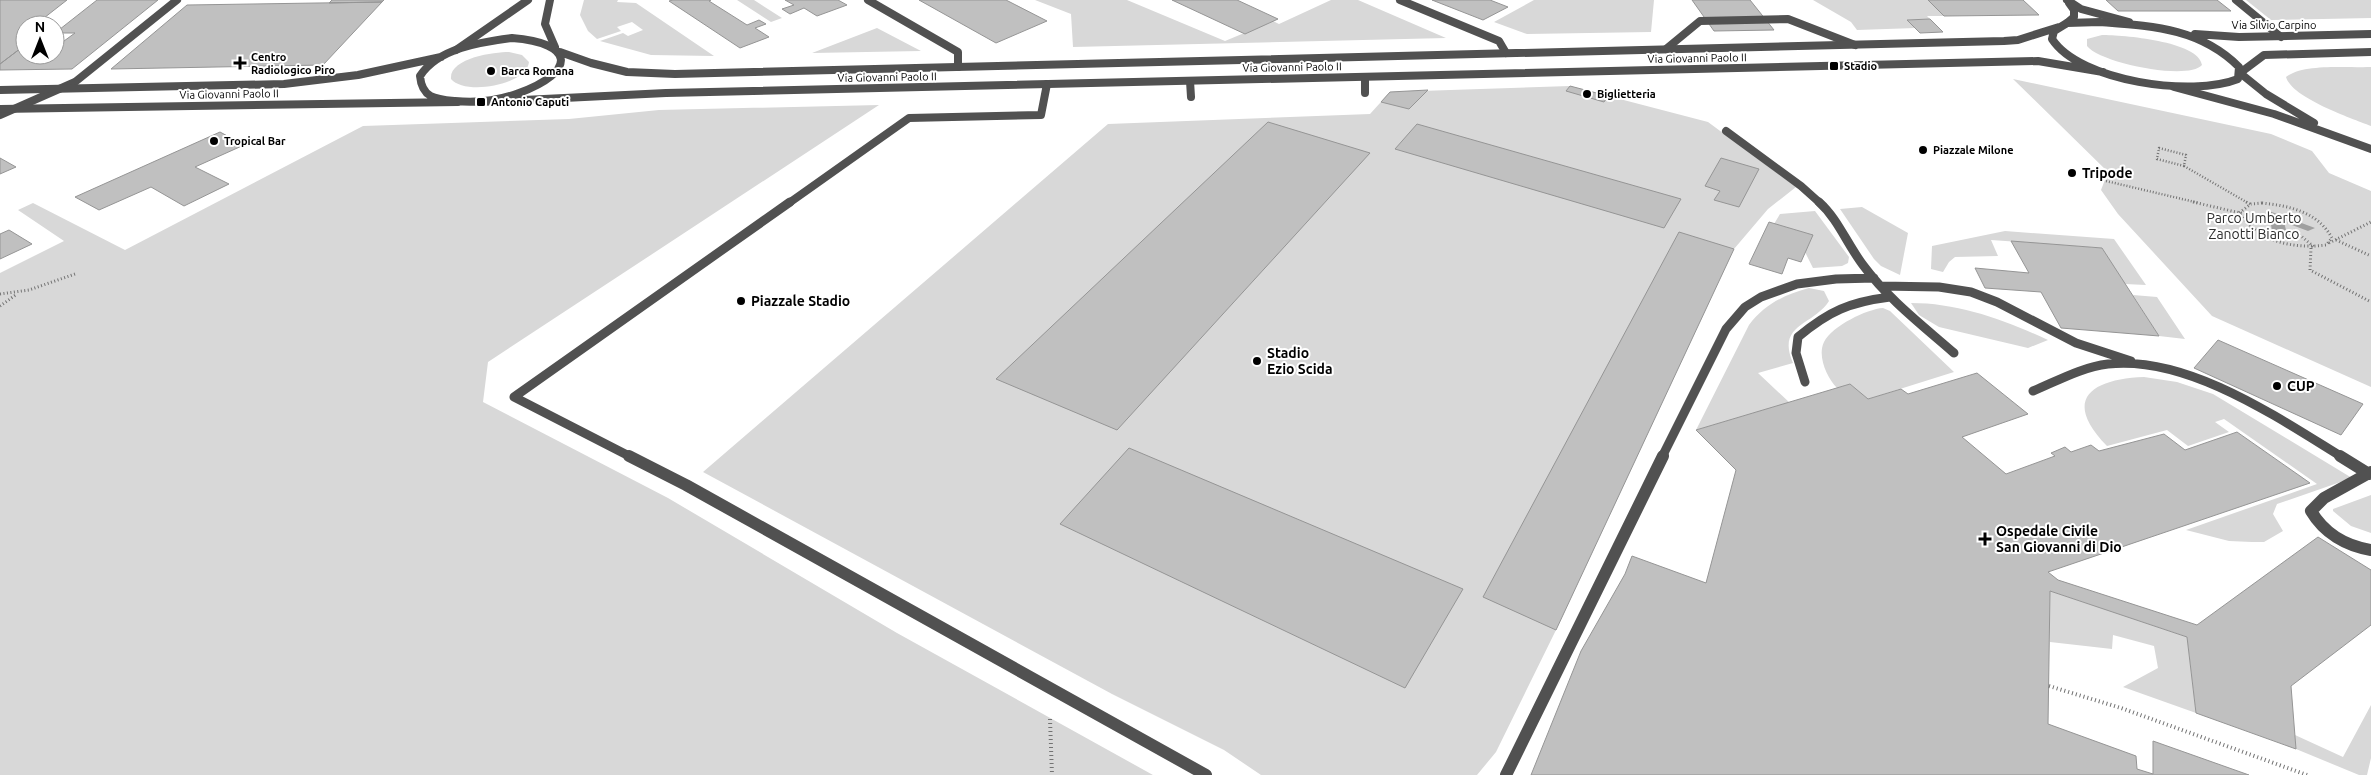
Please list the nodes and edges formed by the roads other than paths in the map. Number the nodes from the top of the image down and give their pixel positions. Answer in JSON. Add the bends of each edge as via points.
{"nodes":[{"id":1,"x":177,"y":0,"type":"edge"},
{"id":2,"x":528,"y":0,"type":"edge"},
{"id":3,"x":550,"y":0,"type":"edge"},
{"id":4,"x":868,"y":0,"type":"edge"},
{"id":5,"x":1400,"y":0,"type":"edge"},
{"id":6,"x":2067,"y":0,"type":"edge"},
{"id":7,"x":2236,"y":0,"type":"edge"},
{"id":8,"x":2067,"y":23,"type":"junction"},
{"id":9,"x":2059,"y":26,"type":"junction"},
{"id":10,"x":2149,"y":27,"type":"junction"},
{"id":11,"x":2178,"y":32,"type":"junction"},
{"id":12,"x":2371,"y":34,"type":"edge"},
{"id":13,"x":2281,"y":37,"type":"junction"},
{"id":14,"x":1855,"y":45,"type":"junction"},
{"id":15,"x":1666,"y":49,"type":"junction"},
{"id":16,"x":456,"y":50,"type":"junction"},
{"id":17,"x":557,"y":50,"type":"junction"},
{"id":18,"x":2371,"y":52,"type":"edge"},
{"id":19,"x":1506,"y":53,"type":"junction"},
{"id":20,"x":441,"y":57,"type":"junction"},
{"id":21,"x":958,"y":67,"type":"junction"},
{"id":22,"x":2103,"y":72,"type":"junction"},
{"id":23,"x":2240,"y":73,"type":"junction"},
{"id":24,"x":1365,"y":77,"type":"junction"},
{"id":25,"x":2142,"y":80,"type":"junction"},
{"id":26,"x":1190,"y":81,"type":"junction"},
{"id":27,"x":1047,"y":84,"type":"junction"},
{"id":28,"x":66,"y":88,"type":"junction"},
{"id":29,"x":0,"y":90,"type":"edge"},
{"id":30,"x":1366,"y":92,"type":"dead end"},
{"id":31,"x":1191,"y":98,"type":"dead end"},
{"id":32,"x":458,"y":102,"type":"junction"},
{"id":33,"x":481,"y":102,"type":"junction"},
{"id":34,"x":18,"y":108,"type":"junction"},
{"id":35,"x":0,"y":109,"type":"edge"},
{"id":36,"x":0,"y":115,"type":"edge"},
{"id":37,"x":1726,"y":130,"type":"dead end"},
{"id":38,"x":2328,"y":131,"type":"junction"},
{"id":39,"x":2371,"y":149,"type":"edge"},
{"id":40,"x":1877,"y":282,"type":"junction"},
{"id":41,"x":1890,"y":297,"type":"junction"},
{"id":42,"x":1954,"y":353,"type":"dead end"},
{"id":43,"x":2139,"y":364,"type":"junction"},
{"id":44,"x":1805,"y":382,"type":"dead end"},
{"id":45,"x":2033,"y":391,"type":"dead end"},
{"id":46,"x":2370,"y":473,"type":"edge"},
{"id":47,"x":2371,"y":550,"type":"edge"},
{"id":48,"x":1206,"y":775,"type":"edge"},
{"id":49,"x":1506,"y":775,"type":"edge"}],
"edges":[{"from":1,"to":28,"type":"street"},
{"from":2,"to":16,"type":"street"},
{"from":3,"to":17,"type":"street","via":[[544,16],[544,30]]},
{"from":4,"to":21,"type":"street","via":[[958,52]]},
{"from":5,"to":19,"type":"street","via":[[1499,41]]},
{"from":6,"to":8,"type":"street","via":[[2074,10],[2074,17]]},
{"from":6,"to":10,"type":"street","via":[[2101,16]]},
{"from":7,"to":13,"type":"street"},
{"from":8,"to":9,"type":"street","name":"Via Giovanni Paolo II"},
{"from":8,"to":10,"type":"street","name":"Via Giovanni Paolo II","via":[[2100,22]]},
{"from":9,"to":14,"type":"street","name":"Via Giovanni Paolo II","via":[[2018,40]]},
{"from":9,"to":22,"type":"street","via":[[2052,39],[2056,46],[2075,61]]},
{"from":10,"to":11,"type":"street"},
{"from":11,"to":13,"type":"street","name":"Via Silvio Carpino","via":[[2239,38]]},
{"from":11,"to":23,"type":"street","via":[[2226,52]]},
{"from":12,"to":13,"type":"street","name":"Via Silvio Carpino"},
{"from":14,"to":15,"type":"street","name":"Via Giovanni Paolo II"},
{"from":14,"to":15,"type":"street","via":[[1788,19],[1700,21]]},
{"from":15,"to":19,"type":"street","name":"Via Giovanni Paolo II"},
{"from":16,"to":17,"type":"street","name":"Via Giovanni Paolo II","via":[[512,38],[536,40]]},
{"from":16,"to":20,"type":"street"},
{"from":17,"to":21,"type":"street","name":"Via Giovanni Paolo II","via":[[627,72],[675,74]]},
{"from":17,"to":33,"type":"street","via":[[562,60],[558,68],[536,86]]},
{"from":18,"to":23,"type":"street","via":[[2264,55]]},
{"from":19,"to":21,"type":"street","name":"Via Giovanni Paolo II"},
{"from":20,"to":28,"type":"street","via":[[358,76],[284,84]]},
{"from":20,"to":32,"type":"street","via":[[422,73],[419,82],[422,90],[436,98]]},
{"from":22,"to":24,"type":"street","name":"Via Giovanni Paolo II","via":[[2038,61]]},
{"from":22,"to":25,"type":"street"},
{"from":23,"to":25,"type":"street","via":[[2232,83],[2208,87]]},
{"from":23,"to":38,"type":"street","via":[[2265,94]]},
{"from":24,"to":26,"type":"street","name":"Via Giovanni Paolo II"},
{"from":24,"to":30,"type":"street"},
{"from":25,"to":38,"type":"street","via":[[2209,94]]},
{"from":26,"to":27,"type":"street","name":"Via Giovanni Paolo II"},
{"from":26,"to":31,"type":"street"},
{"from":27,"to":33,"type":"street","name":"Via Giovanni Paolo II","via":[[666,93]]},
{"from":27,"to":48,"type":"street","via":[[1041,116],[909,118],[514,397],[686,485]]},
{"from":28,"to":29,"type":"street"},
{"from":28,"to":34,"type":"street"},
{"from":32,"to":33,"type":"street"},
{"from":32,"to":34,"type":"street","name":"Via Giovanni Paolo II"},
{"from":34,"to":35,"type":"street","name":"Via Giovanni Paolo II"},
{"from":34,"to":36,"type":"street"},
{"from":37,"to":40,"type":"street","via":[[1828,210]]},
{"from":38,"to":39,"type":"street"},
{"from":40,"to":41,"type":"street"},
{"from":40,"to":43,"type":"street","via":[[1957,289],[2009,308],[2087,348]]},
{"from":40,"to":49,"type":"street","via":[[1834,278],[1797,283],[1753,301],[1732,320],[1712,354]]},
{"from":41,"to":42,"type":"street"},
{"from":41,"to":44,"type":"street","via":[[1856,300],[1836,308],[1798,337],[1796,354]]},
{"from":43,"to":45,"type":"street","via":[[2092,368]]},
{"from":43,"to":46,"type":"street","via":[[2161,368],[2227,393]]},
{"from":46,"to":47,"type":"street","via":[[2319,499],[2311,511],[2326,532]]}]}
